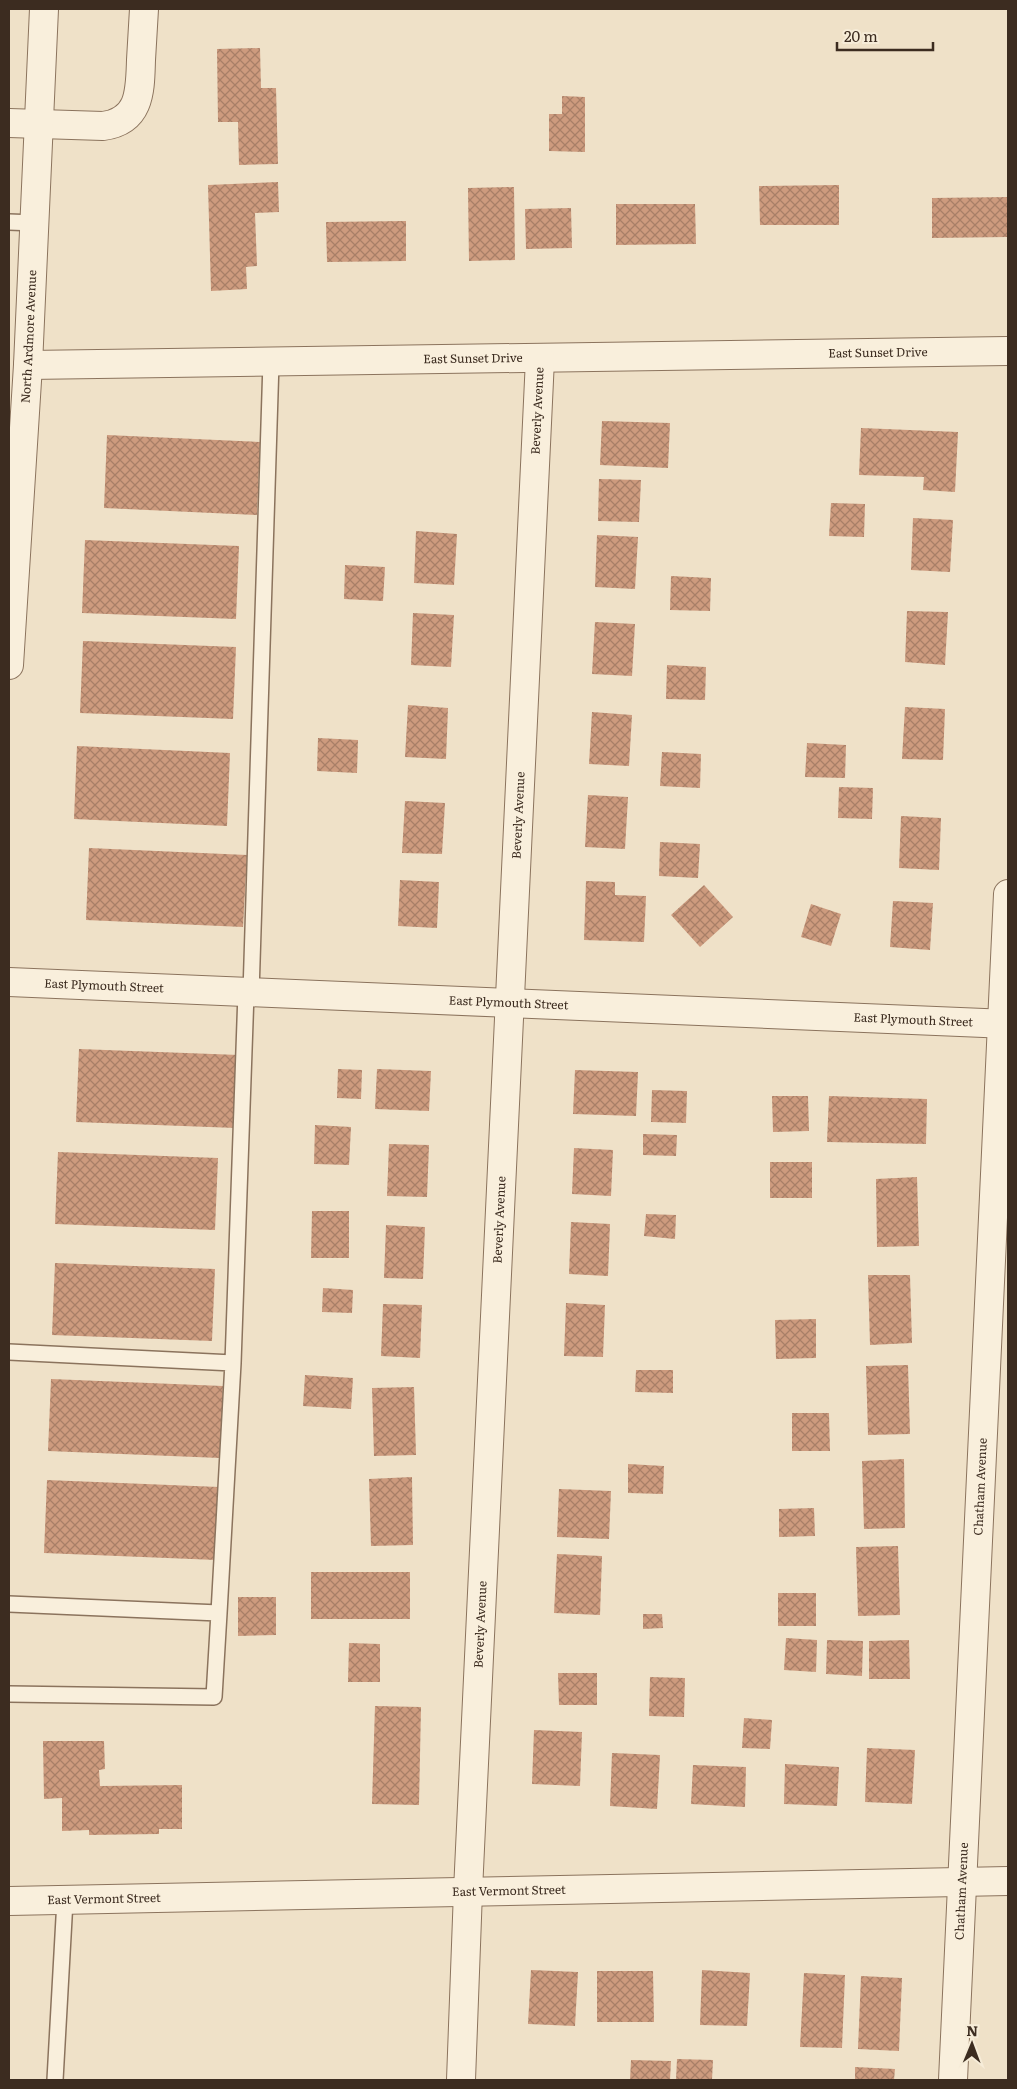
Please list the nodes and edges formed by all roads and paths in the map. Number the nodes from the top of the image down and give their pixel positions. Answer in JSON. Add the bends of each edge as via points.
{"nodes":[{"id":1,"x":44,"y":9,"type":"edge"},
{"id":2,"x":144,"y":9,"type":"edge"},
{"id":3,"x":9,"y":123,"type":"edge"},
{"id":4,"x":39,"y":124,"type":"junction"},
{"id":5,"x":22,"y":222,"type":"edge"},
{"id":6,"x":1008,"y":352,"type":"edge"},
{"id":7,"x":540,"y":360,"type":"junction"},
{"id":8,"x":271,"y":362,"type":"junction"},
{"id":9,"x":28,"y":365,"type":"junction"},
{"id":10,"x":17,"y":428,"type":"edge"},
{"id":11,"x":12,"y":571,"type":"edge"},
{"id":12,"x":10,"y":636,"type":"edge"},
{"id":13,"x":9,"y":666,"type":"edge"},
{"id":14,"x":1008,"y":894,"type":"edge"},
{"id":15,"x":9,"y":982,"type":"edge"},
{"id":16,"x":249,"y":993,"type":"junction"},
{"id":17,"x":509,"y":1003,"type":"junction"},
{"id":18,"x":1005,"y":1024,"type":"edge"},
{"id":19,"x":9,"y":1352,"type":"edge"},
{"id":20,"x":233,"y":1363,"type":"junction"},
{"id":21,"x":9,"y":1604,"type":"edge"},
{"id":22,"x":219,"y":1613,"type":"junction"},
{"id":23,"x":9,"y":1694,"type":"edge"},
{"id":24,"x":1008,"y":1881,"type":"edge"},
{"id":25,"x":961,"y":1882,"type":"junction"},
{"id":26,"x":468,"y":1891,"type":"junction"},
{"id":27,"x":64,"y":1900,"type":"junction"},
{"id":28,"x":9,"y":1901,"type":"edge"},
{"id":29,"x":55,"y":2080,"type":"edge"},
{"id":30,"x":461,"y":2080,"type":"edge"},
{"id":31,"x":954,"y":2080,"type":"edge"}],
"edges":[{"from":1,"to":4,"type":"street","name":"North Ardmore Avenue"},
{"from":2,"to":4,"type":"street","via":[[139,94],[131,112],[117,124],[103,126]]},
{"from":3,"to":4,"type":"street"},
{"from":4,"to":5,"type":"street","name":"North Ardmore Avenue"},
{"from":5,"to":9,"type":"street","name":"North Ardmore Avenue"},
{"from":6,"to":7,"type":"street","name":"East Sunset Drive"},
{"from":7,"to":8,"type":"street","name":"East Sunset Drive"},
{"from":7,"to":17,"type":"street","name":"Beverly Avenue"},
{"from":8,"to":9,"type":"street","name":"East Sunset Drive"},
{"from":8,"to":16,"type":"lane"},
{"from":9,"to":10,"type":"street","name":"North Ardmore Avenue"},
{"from":10,"to":11,"type":"street","name":"North Ardmore Avenue"},
{"from":11,"to":12,"type":"street","name":"North Ardmore Avenue"},
{"from":12,"to":13,"type":"street","name":"North Ardmore Avenue"},
{"from":14,"to":18,"type":"street","name":"Chatham Avenue"},
{"from":15,"to":16,"type":"street","name":"East Plymouth Street"},
{"from":16,"to":17,"type":"street","name":"East Plymouth Street"},
{"from":16,"to":20,"type":"lane"},
{"from":17,"to":18,"type":"street","name":"East Plymouth Street"},
{"from":17,"to":26,"type":"street","name":"Beverly Avenue"},
{"from":18,"to":25,"type":"street","name":"Chatham Avenue"},
{"from":19,"to":20,"type":"lane"},
{"from":20,"to":22,"type":"lane"},
{"from":21,"to":22,"type":"lane"},
{"from":22,"to":23,"type":"lane","via":[[214,1697]]},
{"from":24,"to":25,"type":"street","name":"East Vermont Street"},
{"from":25,"to":26,"type":"street","name":"East Vermont Street"},
{"from":25,"to":31,"type":"street","name":"Chatham Avenue"},
{"from":26,"to":27,"type":"street","name":"East Vermont Street"},
{"from":26,"to":30,"type":"street","name":"Beverly Avenue"},
{"from":27,"to":28,"type":"street","name":"East Vermont Street"},
{"from":27,"to":29,"type":"lane"}]}
